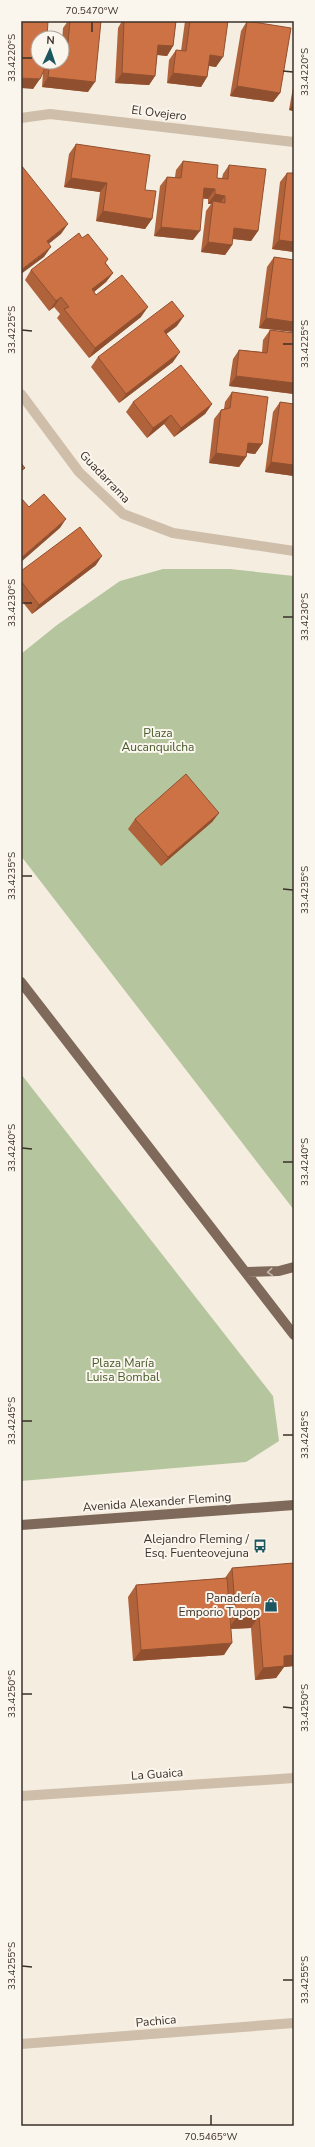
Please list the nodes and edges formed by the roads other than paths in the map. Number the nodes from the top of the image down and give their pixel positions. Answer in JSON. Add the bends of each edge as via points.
{"nodes":[{"id":1,"x":21,"y":118,"type":"edge"},
{"id":2,"x":294,"y":142,"type":"edge"},
{"id":3,"x":21,"y":394,"type":"edge"},
{"id":4,"x":294,"y":551,"type":"edge"},
{"id":5,"x":21,"y":982,"type":"edge"},
{"id":6,"x":294,"y":1267,"type":"edge"},
{"id":7,"x":246,"y":1272,"type":"junction"},
{"id":8,"x":294,"y":1335,"type":"edge"},
{"id":9,"x":294,"y":1505,"type":"edge"},
{"id":10,"x":21,"y":1526,"type":"edge"},
{"id":11,"x":294,"y":1778,"type":"edge"},
{"id":12,"x":21,"y":1796,"type":"edge"},
{"id":13,"x":294,"y":2023,"type":"edge"},
{"id":14,"x":21,"y":2044,"type":"edge"}],
"edges":[{"from":1,"to":2,"type":"street","name":"El Ovejero","via":[[50,114]]},
{"from":3,"to":4,"type":"street","name":"Guadarrama","via":[[79,472],[123,514],[173,533]]},
{"from":5,"to":7,"type":"main road"},
{"from":6,"to":7,"type":"main road","one_way":true,"via":[[279,1271]]},
{"from":7,"to":8,"type":"main road"},
{"from":9,"to":10,"type":"main road","name":"Avenida Alexander Fleming"},
{"from":11,"to":12,"type":"street","name":"La Guaica"},
{"from":13,"to":14,"type":"street","name":"Pachica"}]}
